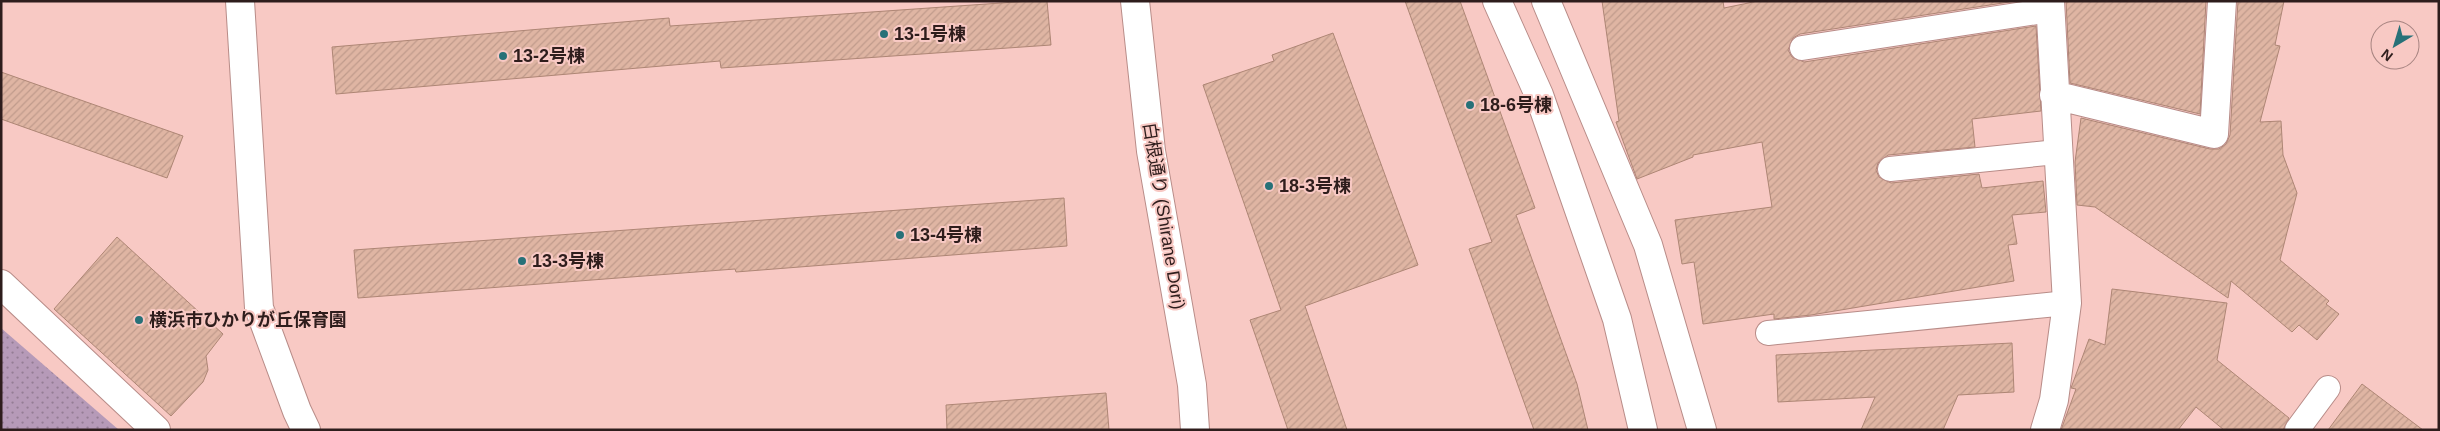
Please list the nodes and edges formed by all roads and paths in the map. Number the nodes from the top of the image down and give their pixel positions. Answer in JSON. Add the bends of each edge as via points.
{"nodes":[{"id":1,"x":240,"y":1,"type":"edge"},
{"id":2,"x":1134,"y":1,"type":"edge"},
{"id":3,"x":1497,"y":1,"type":"edge"},
{"id":4,"x":1546,"y":1,"type":"edge"},
{"id":5,"x":2222,"y":1,"type":"edge"},
{"id":6,"x":2050,"y":6,"type":"edge"},
{"id":7,"x":1802,"y":48,"type":"dead end"},
{"id":8,"x":2054,"y":95,"type":"junction"},
{"id":9,"x":2057,"y":152,"type":"junction"},
{"id":10,"x":1890,"y":169,"type":"dead end"},
{"id":11,"x":1,"y":284,"type":"edge"},
{"id":12,"x":2067,"y":304,"type":"junction"},
{"id":13,"x":1768,"y":333,"type":"dead end"},
{"id":14,"x":2328,"y":388,"type":"dead end"},
{"id":15,"x":156,"y":430,"type":"edge"},
{"id":16,"x":306,"y":430,"type":"edge"},
{"id":17,"x":1195,"y":430,"type":"edge"},
{"id":18,"x":1643,"y":430,"type":"edge"},
{"id":19,"x":1702,"y":430,"type":"edge"},
{"id":20,"x":2045,"y":430,"type":"edge"},
{"id":21,"x":2297,"y":430,"type":"edge"}],
"edges":[{"from":1,"to":16,"type":"street","via":[[259,308]]},
{"from":2,"to":17,"type":"street","name":"白根通り (Shirane Dori)","via":[[1151,151],[1192,385]]},
{"from":3,"to":18,"type":"street","via":[[1539,95],[1617,319]]},
{"from":4,"to":19,"type":"street","via":[[1648,245]]},
{"from":5,"to":8,"type":"street","via":[[2214,134]]},
{"from":6,"to":7,"type":"lane"},
{"from":6,"to":8,"type":"street"},
{"from":8,"to":9,"type":"street"},
{"from":9,"to":10,"type":"lane"},
{"from":9,"to":12,"type":"street"},
{"from":11,"to":15,"type":"street"},
{"from":12,"to":13,"type":"lane"},
{"from":12,"to":20,"type":"street","via":[[2054,400]]},
{"from":14,"to":21,"type":"lane"}]}
